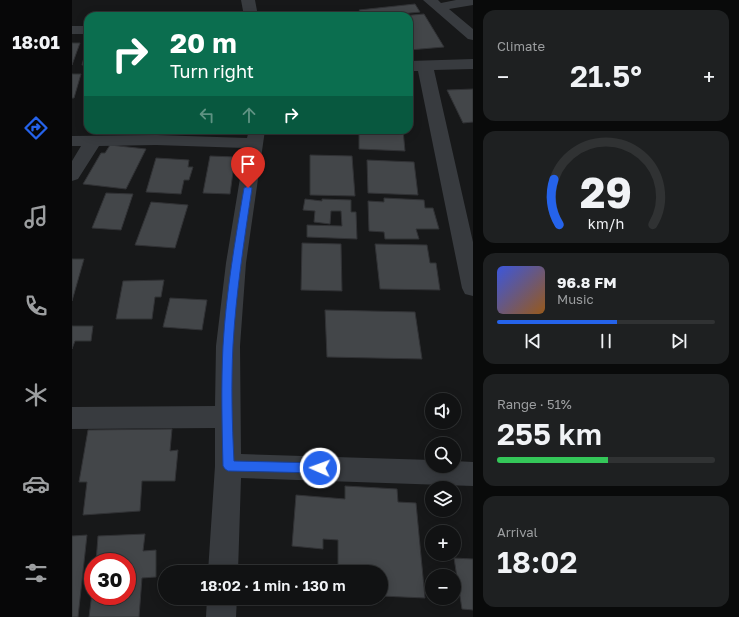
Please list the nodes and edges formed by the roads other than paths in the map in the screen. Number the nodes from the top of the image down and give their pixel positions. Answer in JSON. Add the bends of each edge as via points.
{"nodes":[{"id":1,"x":248,"y":0,"type":"edge"},
{"id":2,"x":473,"y":0,"type":"edge"},
{"id":3,"x":435,"y":4,"type":"edge"},
{"id":4,"x":250,"y":12,"type":"edge"},
{"id":5,"x":72,"y":30,"type":"edge"},
{"id":6,"x":84,"y":30,"type":"edge"},
{"id":7,"x":473,"y":36,"type":"edge"},
{"id":8,"x":473,"y":64,"type":"edge"},
{"id":9,"x":417,"y":66,"type":"edge"},
{"id":10,"x":256,"y":137,"type":"edge"},
{"id":11,"x":94,"y":140,"type":"junction"},
{"id":12,"x":72,"y":141,"type":"edge"},
{"id":13,"x":72,"y":175,"type":"edge"},
{"id":14,"x":473,"y":288,"type":"edge"},
{"id":15,"x":227,"y":417,"type":"junction"},
{"id":16,"x":72,"y":418,"type":"edge"},
{"id":17,"x":228,"y":466,"type":"junction"},
{"id":18,"x":473,"y":474,"type":"edge"},
{"id":19,"x":223,"y":565,"type":"edge"},
{"id":20,"x":222,"y":605,"type":"edge"},
{"id":21,"x":221,"y":617,"type":"edge"}],
"edges":[{"from":1,"to":4,"type":"street"},
{"from":2,"to":3,"type":"street"},
{"from":3,"to":7,"type":"street"},
{"from":5,"to":6,"type":"street"},
{"from":8,"to":9,"type":"street"},
{"from":9,"to":14,"type":"street"},
{"from":10,"to":11,"type":"street"},
{"from":10,"to":15,"type":"street","via":[[236,263],[228,346]]},
{"from":11,"to":12,"type":"street"},
{"from":11,"to":13,"type":"street"},
{"from":15,"to":16,"type":"street"},
{"from":15,"to":17,"type":"street"},
{"from":17,"to":18,"type":"street"},
{"from":17,"to":19,"type":"street"},
{"from":20,"to":21,"type":"street"}]}
